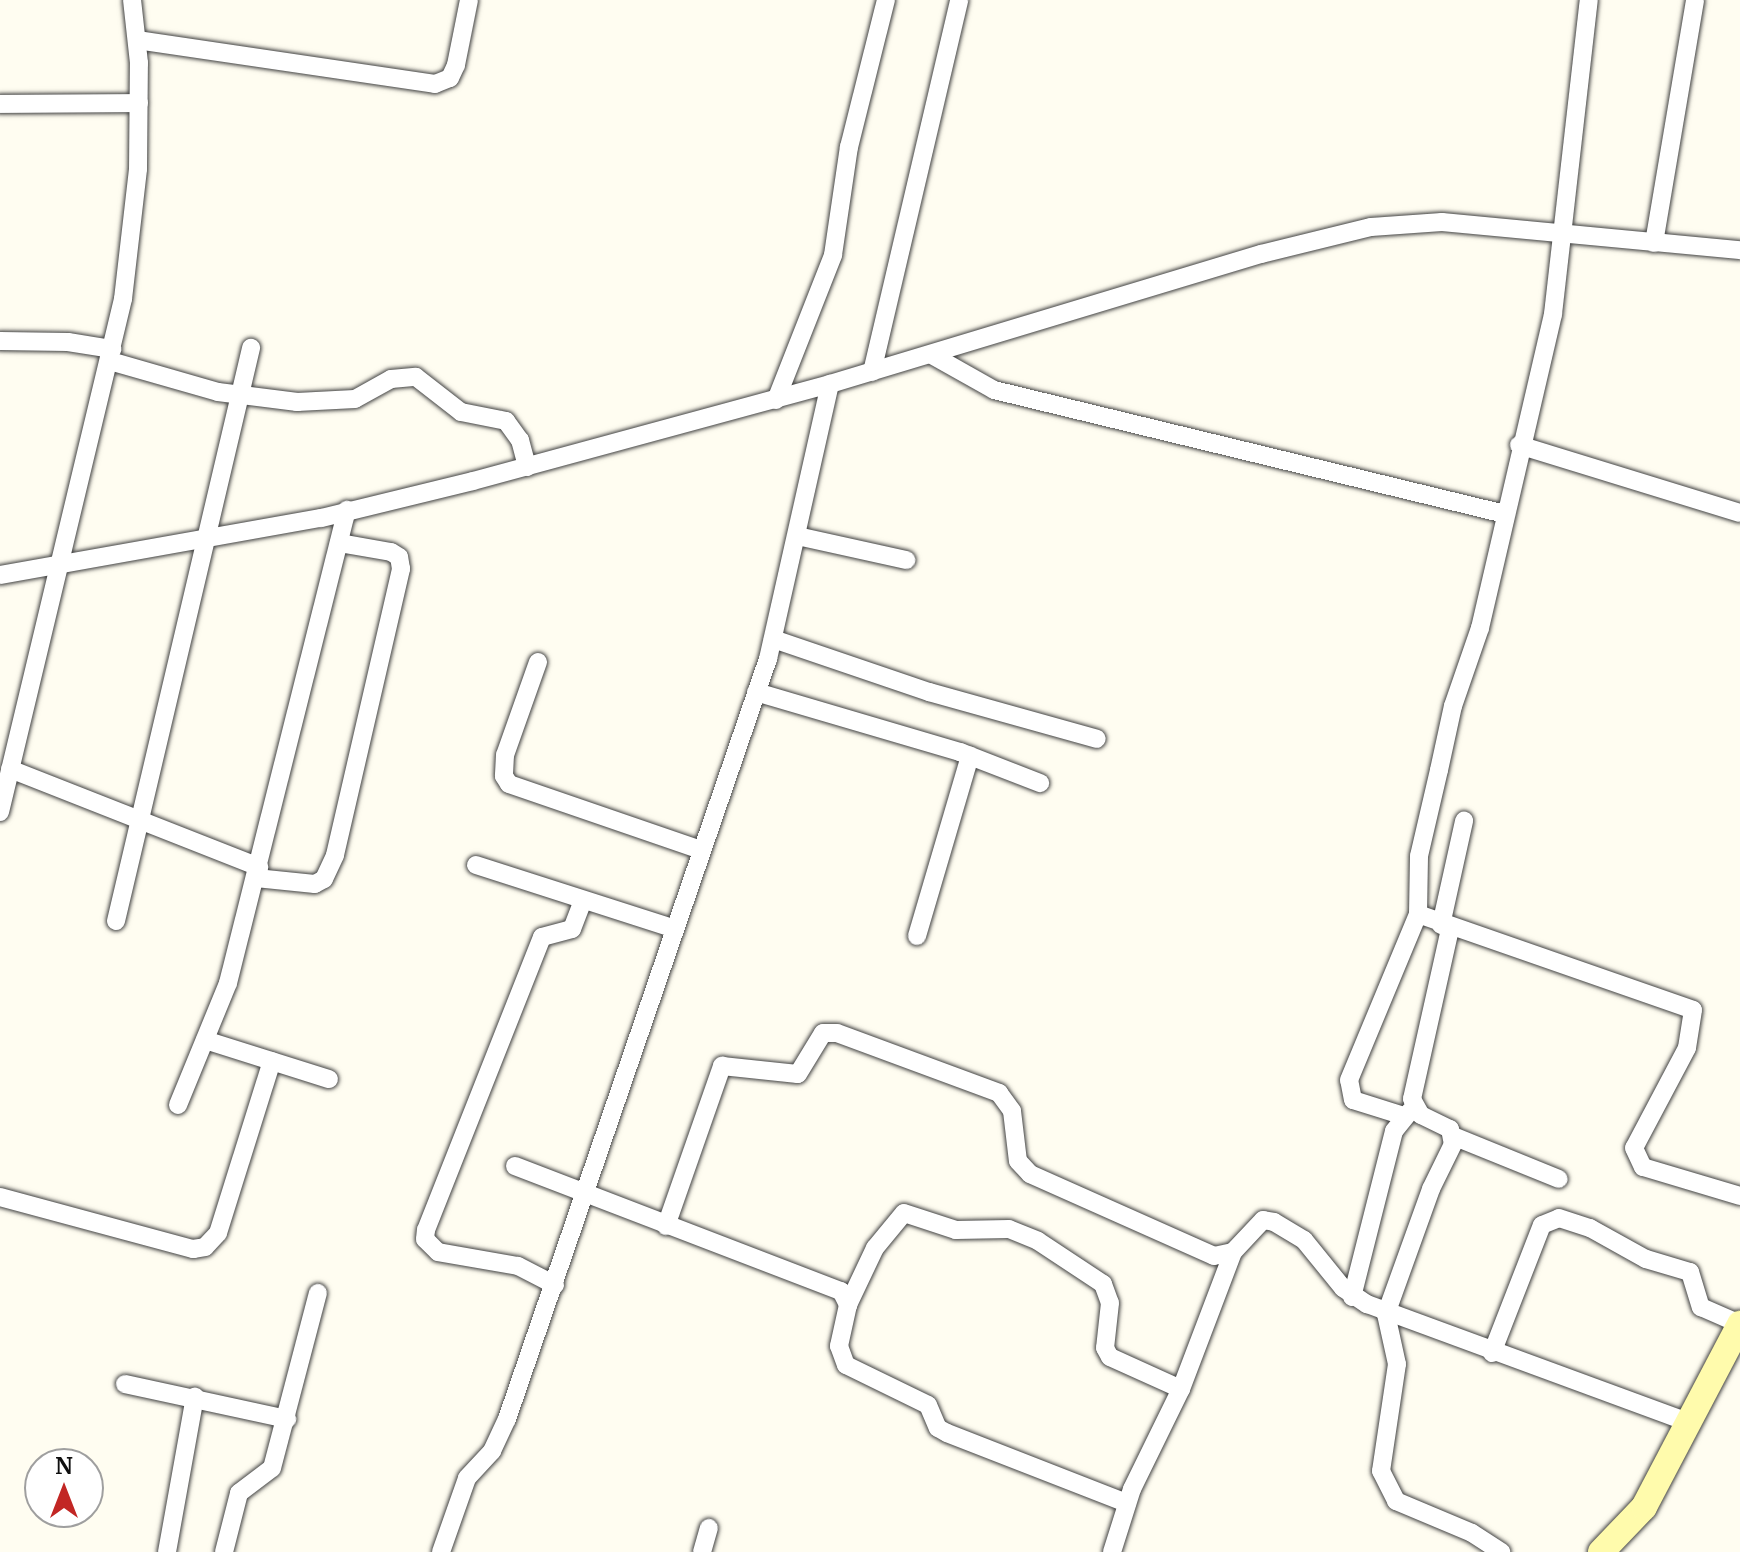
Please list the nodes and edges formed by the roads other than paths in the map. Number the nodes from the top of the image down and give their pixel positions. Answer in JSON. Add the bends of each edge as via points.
{"nodes":[{"id":1,"x":132,"y":0,"type":"edge"},
{"id":2,"x":469,"y":0,"type":"edge"},
{"id":3,"x":886,"y":0,"type":"edge"},
{"id":4,"x":959,"y":0,"type":"edge"},
{"id":5,"x":1589,"y":0,"type":"edge"},
{"id":6,"x":1695,"y":0,"type":"edge"},
{"id":7,"x":137,"y":40,"type":"junction"},
{"id":8,"x":139,"y":103,"type":"junction"},
{"id":9,"x":0,"y":104,"type":"edge"},
{"id":10,"x":1562,"y":234,"type":"junction"},
{"id":11,"x":1654,"y":243,"type":"junction"},
{"id":12,"x":1740,"y":250,"type":"edge"},
{"id":13,"x":0,"y":341,"type":"edge"},
{"id":14,"x":251,"y":348,"type":"dead end"},
{"id":15,"x":111,"y":355,"type":"junction"},
{"id":16,"x":932,"y":355,"type":"junction"},
{"id":17,"x":872,"y":372,"type":"junction"},
{"id":18,"x":830,"y":384,"type":"junction"},
{"id":19,"x":240,"y":396,"type":"junction"},
{"id":20,"x":776,"y":400,"type":"junction"},
{"id":21,"x":1519,"y":445,"type":"junction"},
{"id":22,"x":527,"y":467,"type":"junction"},
{"id":23,"x":347,"y":510,"type":"junction"},
{"id":24,"x":1740,"y":513,"type":"edge"},
{"id":25,"x":1505,"y":514,"type":"junction"},
{"id":26,"x":797,"y":536,"type":"junction"},
{"id":27,"x":202,"y":539,"type":"junction"},
{"id":28,"x":339,"y":543,"type":"junction"},
{"id":29,"x":906,"y":560,"type":"dead end"},
{"id":30,"x":58,"y":564,"type":"junction"},
{"id":31,"x":0,"y":575,"type":"edge"},
{"id":32,"x":773,"y":639,"type":"junction"},
{"id":33,"x":538,"y":662,"type":"dead end"},
{"id":34,"x":756,"y":692,"type":"junction"},
{"id":35,"x":1097,"y":739,"type":"dead end"},
{"id":36,"x":970,"y":756,"type":"junction"},
{"id":37,"x":10,"y":769,"type":"junction"},
{"id":38,"x":1040,"y":783,"type":"dead end"},
{"id":39,"x":0,"y":812,"type":"edge"},
{"id":40,"x":139,"y":819,"type":"junction"},
{"id":41,"x":1464,"y":821,"type":"dead end"},
{"id":42,"x":701,"y":850,"type":"junction"},
{"id":43,"x":476,"y":865,"type":"dead end"},
{"id":44,"x":257,"y":873,"type":"junction"},
{"id":45,"x":583,"y":900,"type":"junction"},
{"id":46,"x":1418,"y":914,"type":"junction"},
{"id":47,"x":116,"y":921,"type":"dead end"},
{"id":48,"x":1446,"y":927,"type":"junction"},
{"id":49,"x":675,"y":929,"type":"junction"},
{"id":50,"x":917,"y":936,"type":"dead end"},
{"id":51,"x":205,"y":1040,"type":"junction"},
{"id":52,"x":272,"y":1061,"type":"junction"},
{"id":53,"x":329,"y":1079,"type":"dead end"},
{"id":54,"x":178,"y":1105,"type":"dead end"},
{"id":55,"x":1409,"y":1112,"type":"junction"},
{"id":56,"x":1453,"y":1136,"type":"junction"},
{"id":57,"x":515,"y":1166,"type":"dead end"},
{"id":58,"x":1559,"y":1179,"type":"dead end"},
{"id":59,"x":589,"y":1191,"type":"junction"},
{"id":60,"x":1740,"y":1196,"type":"edge"},
{"id":61,"x":0,"y":1197,"type":"edge"},
{"id":62,"x":666,"y":1226,"type":"junction"},
{"id":63,"x":1233,"y":1252,"type":"junction"},
{"id":64,"x":555,"y":1285,"type":"junction"},
{"id":65,"x":318,"y":1293,"type":"dead end"},
{"id":66,"x":1352,"y":1297,"type":"junction"},
{"id":67,"x":848,"y":1305,"type":"junction"},
{"id":68,"x":1386,"y":1314,"type":"junction"},
{"id":69,"x":1738,"y":1335,"type":"edge"},
{"id":70,"x":1492,"y":1353,"type":"junction"},
{"id":71,"x":125,"y":1384,"type":"dead end"},
{"id":72,"x":1181,"y":1389,"type":"junction"},
{"id":73,"x":195,"y":1396,"type":"junction"},
{"id":74,"x":287,"y":1419,"type":"junction"},
{"id":75,"x":1691,"y":1423,"type":"junction"},
{"id":76,"x":1127,"y":1503,"type":"junction"},
{"id":77,"x":709,"y":1528,"type":"dead end"},
{"id":78,"x":167,"y":1552,"type":"edge"},
{"id":79,"x":224,"y":1552,"type":"edge"},
{"id":80,"x":441,"y":1552,"type":"edge"},
{"id":81,"x":702,"y":1552,"type":"edge"},
{"id":82,"x":1112,"y":1552,"type":"edge"},
{"id":83,"x":1501,"y":1552,"type":"edge"},
{"id":84,"x":1601,"y":1552,"type":"edge"}],
"edges":[{"from":1,"to":7,"type":"street"},
{"from":2,"to":7,"type":"street","via":[[456,65],[450,78],[435,84]]},
{"from":3,"to":20,"type":"street","via":[[849,147],[833,255]]},
{"from":4,"to":17,"type":"street"},
{"from":5,"to":10,"type":"street"},
{"from":6,"to":11,"type":"street"},
{"from":7,"to":8,"type":"street"},
{"from":8,"to":9,"type":"street"},
{"from":8,"to":15,"type":"street","via":[[136,202]]},
{"from":10,"to":11,"type":"street"},
{"from":10,"to":16,"type":"street","via":[[1442,222],[1371,227],[1261,254]]},
{"from":10,"to":21,"type":"street","via":[[1559,288]]},
{"from":11,"to":12,"type":"street"},
{"from":13,"to":15,"type":"street"},
{"from":14,"to":19,"type":"street"},
{"from":15,"to":19,"type":"street"},
{"from":15,"to":30,"type":"street"},
{"from":16,"to":17,"type":"street"},
{"from":16,"to":25,"type":"street","via":[[994,390]]},
{"from":17,"to":18,"type":"street"},
{"from":18,"to":20,"type":"street"},
{"from":18,"to":26,"type":"street"},
{"from":19,"to":22,"type":"street","via":[[342,401],[391,379],[416,377],[461,412],[506,421],[520,440]]},
{"from":19,"to":27,"type":"street"},
{"from":20,"to":22,"type":"street"},
{"from":21,"to":24,"type":"street"},
{"from":21,"to":25,"type":"street"},
{"from":22,"to":23,"type":"street"},
{"from":23,"to":27,"type":"street"},
{"from":23,"to":28,"type":"street"},
{"from":25,"to":46,"type":"street","via":[[1419,856]]},
{"from":26,"to":29,"type":"street"},
{"from":26,"to":32,"type":"street"},
{"from":27,"to":30,"type":"street"},
{"from":27,"to":40,"type":"street"},
{"from":28,"to":44,"type":"street"},
{"from":28,"to":44,"type":"street","via":[[391,552],[399,557],[401,569],[335,855],[331,869],[315,884]]},
{"from":30,"to":31,"type":"street"},
{"from":30,"to":37,"type":"street"},
{"from":32,"to":34,"type":"street"},
{"from":32,"to":35,"type":"street","via":[[929,692]]},
{"from":33,"to":42,"type":"street","via":[[505,755],[509,784]]},
{"from":34,"to":36,"type":"street"},
{"from":34,"to":42,"type":"street"},
{"from":36,"to":38,"type":"street"},
{"from":36,"to":50,"type":"street"},
{"from":37,"to":39,"type":"street"},
{"from":37,"to":40,"type":"street"},
{"from":40,"to":44,"type":"street"},
{"from":40,"to":47,"type":"street"},
{"from":41,"to":48,"type":"street"},
{"from":42,"to":49,"type":"street"},
{"from":43,"to":45,"type":"street"},
{"from":44,"to":51,"type":"street","via":[[228,983]]},
{"from":45,"to":49,"type":"street"},
{"from":45,"to":64,"type":"street","via":[[572,929],[542,937],[425,1239],[438,1252],[518,1266]]},
{"from":46,"to":48,"type":"street"},
{"from":46,"to":55,"type":"street","via":[[1349,1080],[1353,1100]]},
{"from":48,"to":55,"type":"street"},
{"from":48,"to":60,"type":"street","via":[[1693,1010],[1687,1048],[1634,1148],[1643,1167]]},
{"from":49,"to":59,"type":"street"},
{"from":51,"to":52,"type":"street"},
{"from":51,"to":54,"type":"street"},
{"from":52,"to":53,"type":"street"},
{"from":52,"to":61,"type":"street","via":[[218,1233],[205,1247],[193,1249]]},
{"from":55,"to":56,"type":"street","via":[[1450,1129]]},
{"from":55,"to":66,"type":"street","via":[[1390,1144]]},
{"from":56,"to":58,"type":"street"},
{"from":56,"to":68,"type":"street"},
{"from":57,"to":59,"type":"street"},
{"from":59,"to":62,"type":"street"},
{"from":59,"to":64,"type":"street"},
{"from":62,"to":63,"type":"street","via":[[722,1066],[798,1074],[823,1033],[837,1033],[999,1093],[1012,1111],[1018,1161],[1030,1174],[1214,1256]]},
{"from":62,"to":67,"type":"street","via":[[841,1291]]},
{"from":63,"to":66,"type":"street","via":[[1263,1220],[1274,1222],[1304,1240]]},
{"from":63,"to":72,"type":"street"},
{"from":64,"to":80,"type":"street","via":[[499,1439],[467,1478]]},
{"from":65,"to":74,"type":"street"},
{"from":66,"to":68,"type":"street"},
{"from":67,"to":72,"type":"street","via":[[875,1248],[904,1213],[956,1230],[1009,1229],[1038,1241],[1103,1284],[1110,1303],[1105,1348],[1110,1357]]},
{"from":67,"to":76,"type":"street","via":[[839,1346],[846,1365],[928,1405],[938,1428],[947,1433]]},
{"from":68,"to":70,"type":"street"},
{"from":68,"to":83,"type":"street","via":[[1397,1364],[1381,1448],[1382,1480],[1407,1508],[1464,1529]]},
{"from":69,"to":70,"type":"street","via":[[1701,1307],[1690,1272],[1646,1259],[1590,1228],[1559,1218],[1542,1225]]},
{"from":69,"to":75,"type":"street"},
{"from":70,"to":75,"type":"street"},
{"from":71,"to":73,"type":"street"},
{"from":72,"to":76,"type":"street"},
{"from":73,"to":74,"type":"street"},
{"from":73,"to":78,"type":"street"},
{"from":74,"to":79,"type":"street","via":[[267,1477],[239,1493]]},
{"from":75,"to":84,"type":"street","via":[[1644,1507]]},
{"from":76,"to":82,"type":"street"},
{"from":77,"to":81,"type":"street"}]}
